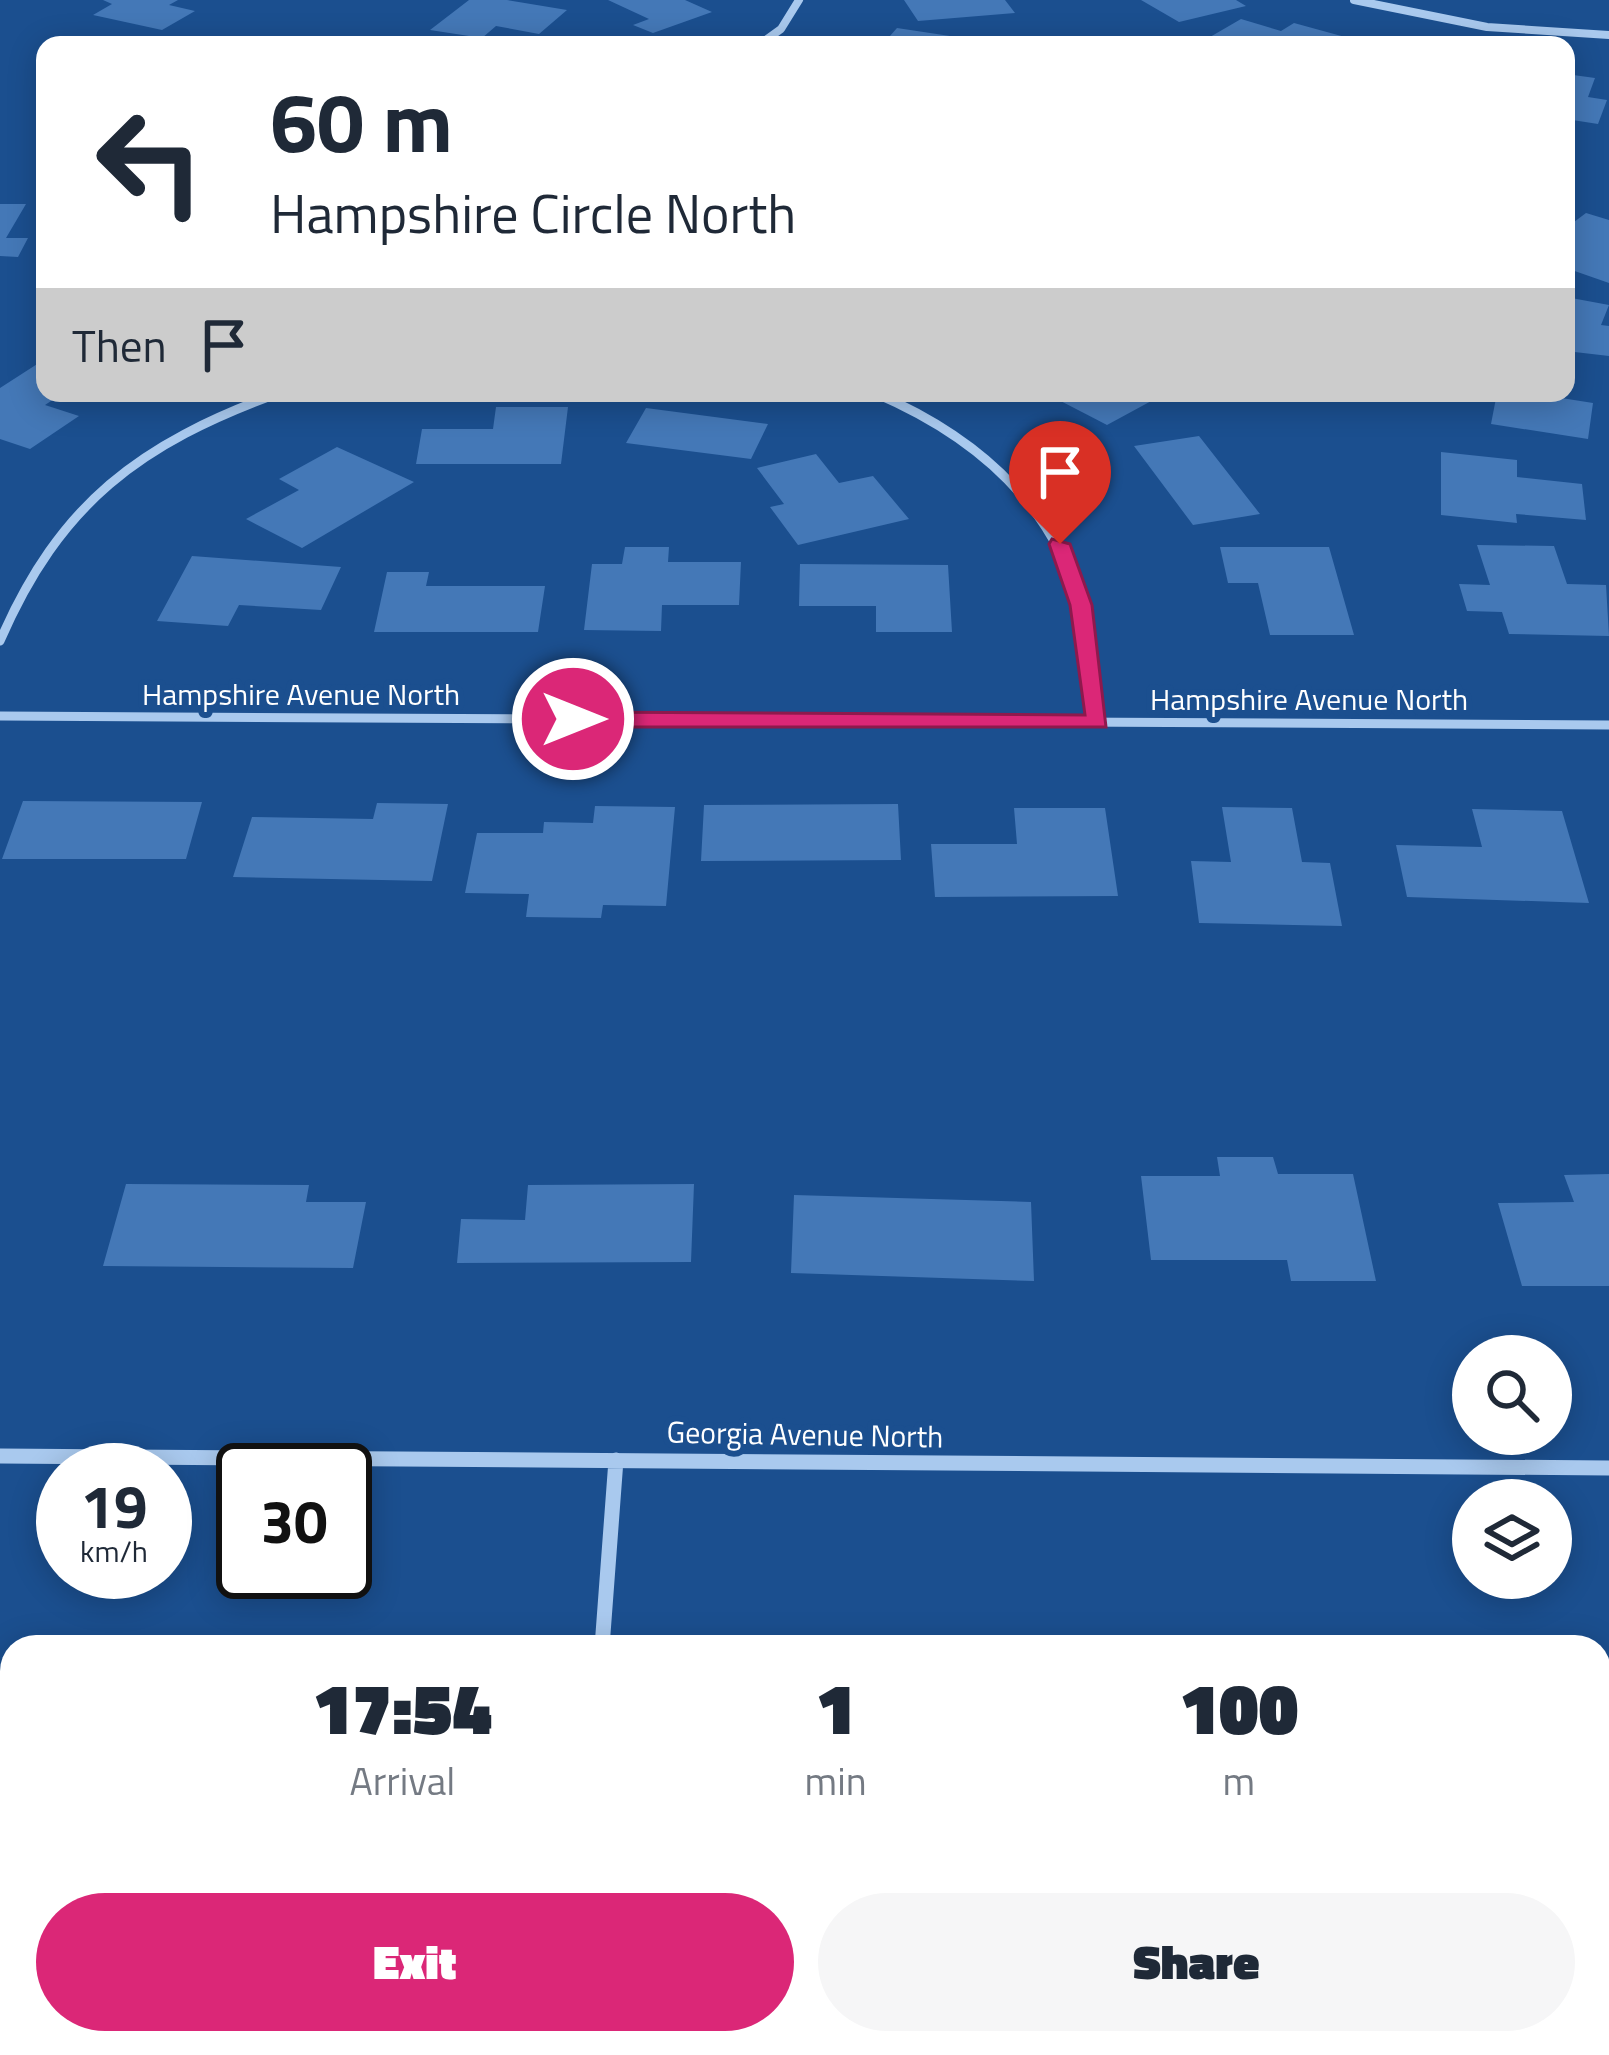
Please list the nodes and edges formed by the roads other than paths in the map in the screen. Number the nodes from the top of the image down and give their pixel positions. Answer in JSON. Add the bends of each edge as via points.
{"nodes":[{"id":1,"x":799,"y":0,"type":"edge"},
{"id":2,"x":1354,"y":0,"type":"edge"},
{"id":3,"x":1609,"y":35,"type":"edge"},
{"id":4,"x":771,"y":36,"type":"edge"},
{"id":5,"x":259,"y":402,"type":"edge"},
{"id":6,"x":893,"y":402,"type":"edge"},
{"id":7,"x":0,"y":641,"type":"edge"},
{"id":8,"x":0,"y":716,"type":"edge"},
{"id":9,"x":1098,"y":722,"type":"junction"},
{"id":10,"x":1609,"y":725,"type":"edge"},
{"id":11,"x":0,"y":1456,"type":"edge"},
{"id":12,"x":616,"y":1460,"type":"junction"},
{"id":13,"x":1609,"y":1468,"type":"edge"},
{"id":14,"x":603,"y":1635,"type":"edge"}],
"edges":[{"from":1,"to":4,"type":"street"},
{"from":2,"to":3,"type":"street","via":[[1487,27]]},
{"from":5,"to":7,"type":"street","via":[[178,439],[108,488],[51,542]]},
{"from":6,"to":9,"type":"street","via":[[965,439],[1021,489],[1060,544],[1081,605]]},
{"from":8,"to":9,"type":"street","name":"Hampshire Avenue North"},
{"from":9,"to":10,"type":"street","name":"Hampshire Avenue North"},
{"from":11,"to":12,"type":"street","name":"Georgia Avenue North"},
{"from":12,"to":13,"type":"street","name":"Georgia Avenue North"},
{"from":12,"to":14,"type":"street"}]}
